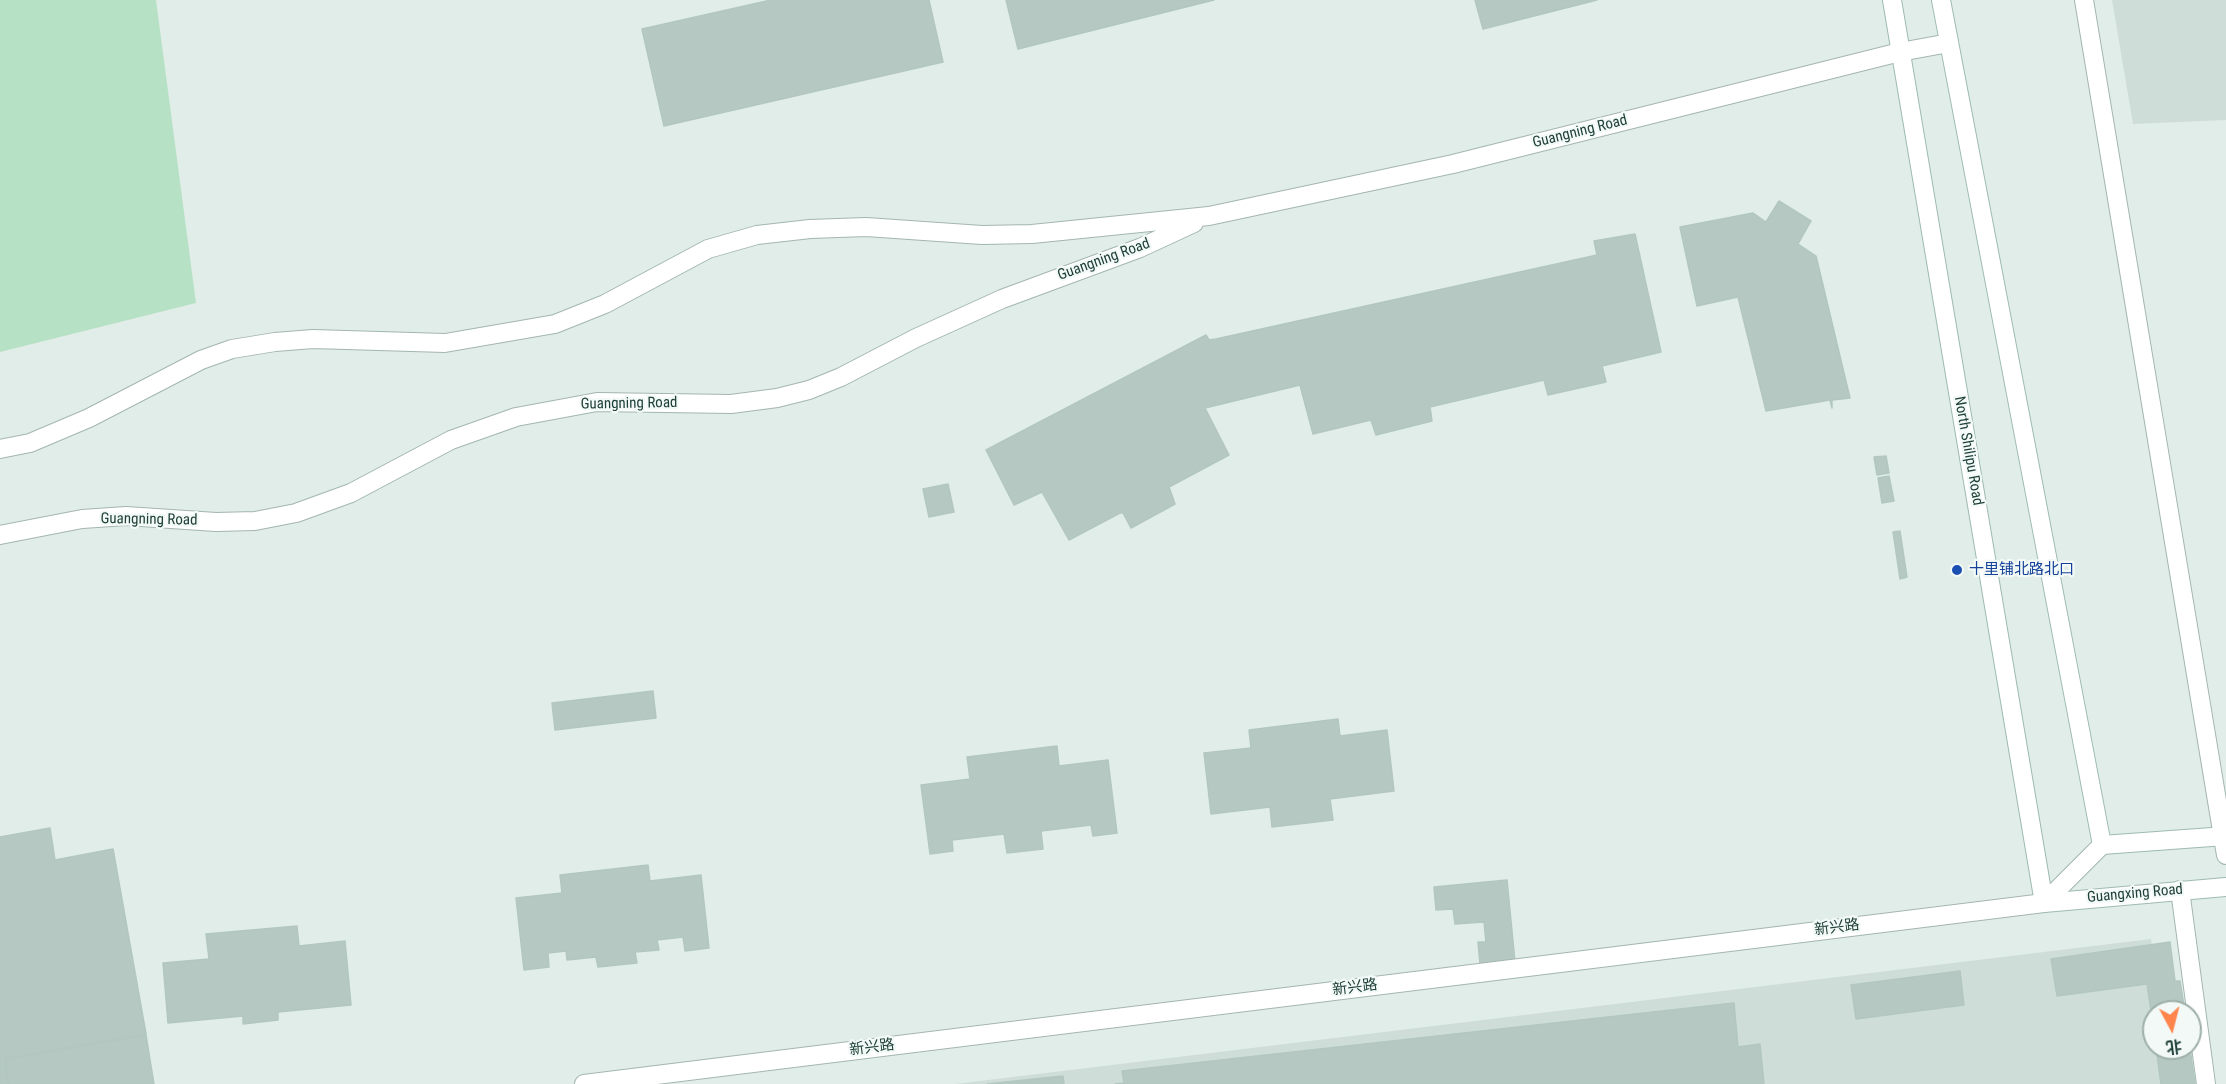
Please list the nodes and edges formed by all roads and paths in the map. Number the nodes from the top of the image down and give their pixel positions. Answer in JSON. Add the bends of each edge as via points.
{"nodes":[{"id":1,"x":1892,"y":0,"type":"edge"},
{"id":2,"x":1941,"y":0,"type":"edge"},
{"id":3,"x":2084,"y":0,"type":"edge"},
{"id":4,"x":1949,"y":44,"type":"junction"},
{"id":5,"x":1900,"y":52,"type":"junction"},
{"id":6,"x":1209,"y":216,"type":"junction"},
{"id":7,"x":0,"y":449,"type":"edge"},
{"id":8,"x":0,"y":535,"type":"edge"},
{"id":9,"x":2225,"y":836,"type":"edge"},
{"id":10,"x":2102,"y":844,"type":"junction"},
{"id":11,"x":2226,"y":855,"type":"edge"},
{"id":12,"x":2226,"y":887,"type":"edge"},
{"id":13,"x":2180,"y":890,"type":"junction"},
{"id":14,"x":2044,"y":903,"type":"junction"},
{"id":15,"x":584,"y":1084,"type":"edge"},
{"id":16,"x":2206,"y":1084,"type":"edge"}],
"edges":[{"from":1,"to":5,"type":"street","name":"North Shilipu Road"},
{"from":2,"to":4,"type":"street"},
{"from":3,"to":9,"type":"street"},
{"from":4,"to":5,"type":"street","name":"Guangning Road"},
{"from":4,"to":10,"type":"street"},
{"from":5,"to":6,"type":"street","name":"Guangning Road","via":[[1453,164]]},
{"from":5,"to":14,"type":"street","name":"North Shilipu Road"},
{"from":6,"to":7,"type":"street","name":"Guangning Road","via":[[1022,234],[866,227],[810,228],[757,235],[708,249],[605,304],[555,324],[445,343],[313,339],[232,349],[201,360],[89,418],[30,443]]},
{"from":6,"to":8,"type":"street","name":"Guangning Road","via":[[1140,248],[1002,299],[841,377],[788,396],[731,404],[597,402],[516,417],[451,440],[351,494],[296,513],[255,521],[126,516],[82,519]]},
{"from":9,"to":10,"type":"street"},
{"from":9,"to":11,"type":"street"},
{"from":10,"to":14,"type":"street"},
{"from":12,"to":13,"type":"street","name":"Guangxing Road"},
{"from":13,"to":14,"type":"street","name":"Guangxing Road"},
{"from":13,"to":16,"type":"street"},
{"from":14,"to":15,"type":"street","name":"新兴路"}]}
